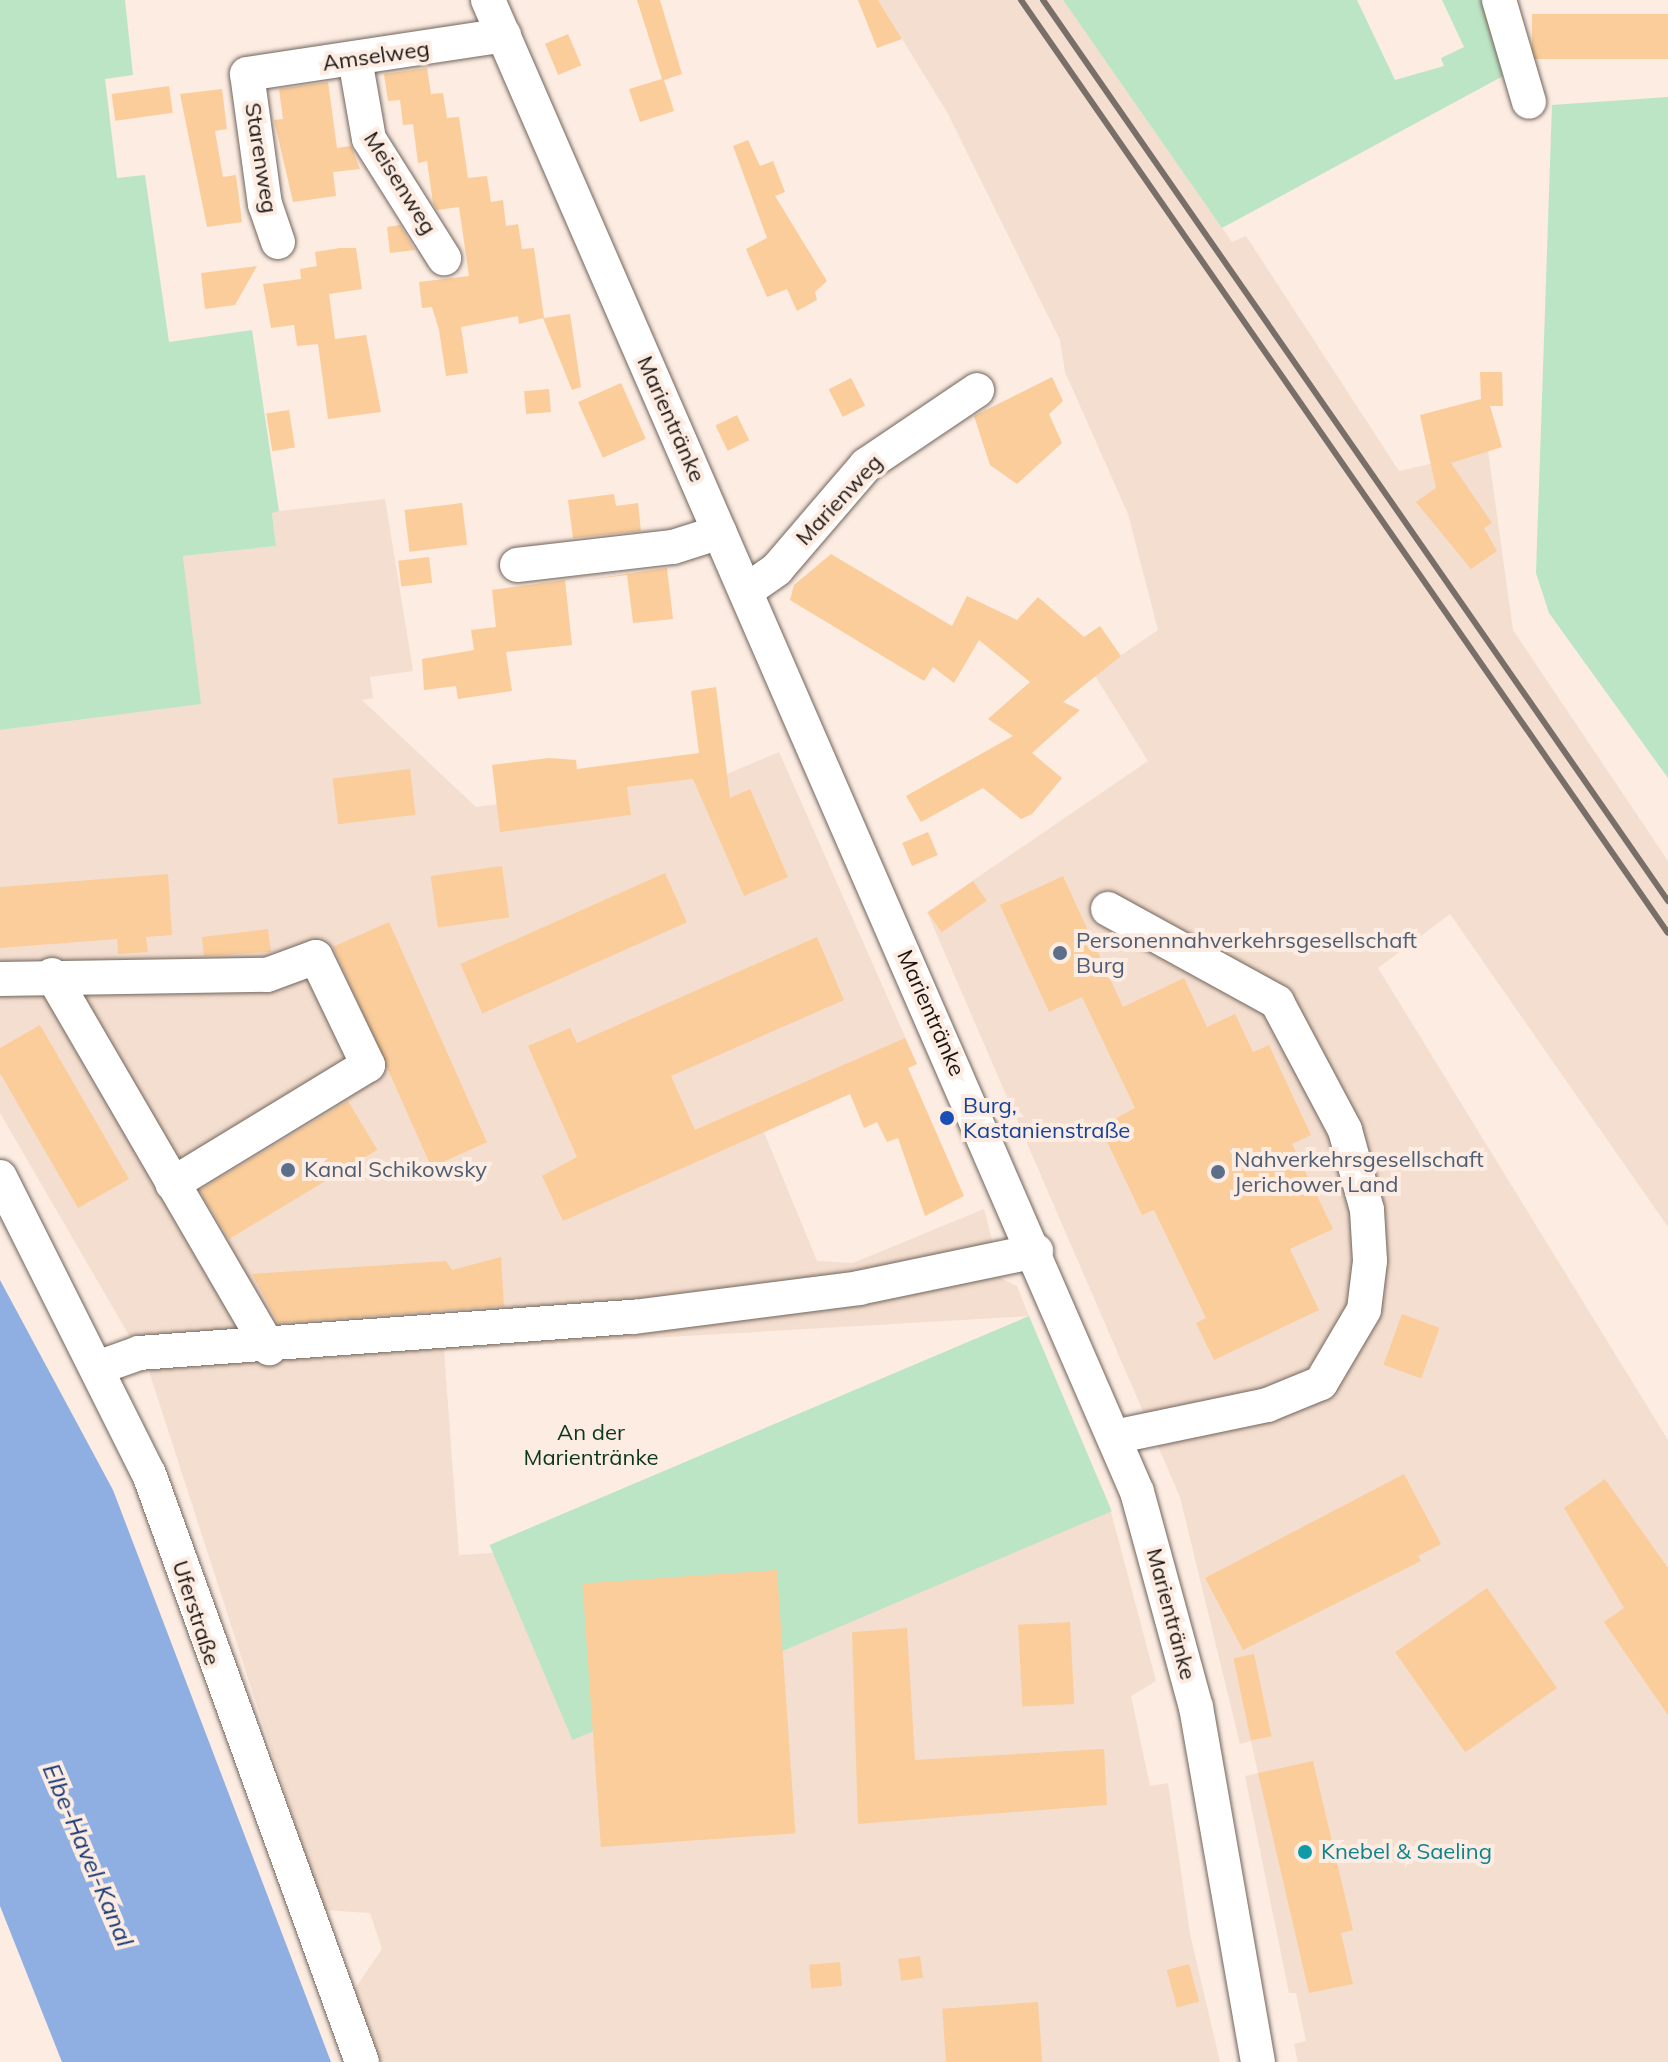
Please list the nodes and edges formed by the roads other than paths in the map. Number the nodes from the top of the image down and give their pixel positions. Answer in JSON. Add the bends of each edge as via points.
{"nodes":[{"id":1,"x":488,"y":0,"type":"edge"},
{"id":2,"x":1499,"y":0,"type":"edge"},
{"id":3,"x":504,"y":35,"type":"junction"},
{"id":4,"x":355,"y":59,"type":"junction"},
{"id":5,"x":247,"y":74,"type":"joint"},
{"id":6,"x":1529,"y":102,"type":"dead end"},
{"id":7,"x":278,"y":242,"type":"dead end"},
{"id":8,"x":444,"y":258,"type":"dead end"},
{"id":9,"x":977,"y":390,"type":"dead end"},
{"id":10,"x":720,"y":532,"type":"junction"},
{"id":11,"x":517,"y":565,"type":"dead end"},
{"id":12,"x":746,"y":591,"type":"junction"},
{"id":13,"x":1108,"y":909,"type":"dead end"},
{"id":14,"x":52,"y":975,"type":"junction"},
{"id":15,"x":0,"y":979,"type":"edge"},
{"id":16,"x":0,"y":1177,"type":"edge"},
{"id":17,"x":172,"y":1184,"type":"junction"},
{"id":18,"x":1036,"y":1251,"type":"junction"},
{"id":19,"x":269,"y":1348,"type":"junction"},
{"id":20,"x":100,"y":1367,"type":"junction"},
{"id":21,"x":1114,"y":1437,"type":"junction"},
{"id":22,"x":362,"y":2062,"type":"edge"},
{"id":23,"x":1258,"y":2062,"type":"edge"}],
"edges":[{"from":1,"to":3,"type":"street","name":"Marientränke"},
{"from":2,"to":6,"type":"street"},
{"from":3,"to":4,"type":"street","name":"Amselweg"},
{"from":3,"to":10,"type":"street","name":"Marientränke"},
{"from":4,"to":5,"type":"street","name":"Amselweg"},
{"from":4,"to":8,"type":"street","name":"Meisenweg","via":[[369,139]]},
{"from":5,"to":7,"type":"street","name":"Starenweg","via":[[265,205]]},
{"from":9,"to":12,"type":"street","name":"Marienweg","via":[[866,465],[777,569]]},
{"from":10,"to":11,"type":"street","via":[[673,547]]},
{"from":10,"to":12,"type":"street","name":"Marientränke"},
{"from":12,"to":18,"type":"street","name":"Marientränke"},
{"from":13,"to":21,"type":"street","via":[[1277,1002],[1345,1130],[1367,1210],[1370,1261],[1364,1310],[1321,1383],[1267,1405]]},
{"from":14,"to":15,"type":"street"},
{"from":14,"to":17,"type":"street"},
{"from":14,"to":17,"type":"street","via":[[267,975],[316,957],[368,1065]]},
{"from":16,"to":20,"type":"street","name":"Uferstraße"},
{"from":17,"to":19,"type":"street"},
{"from":18,"to":19,"type":"street","via":[[859,1288],[634,1317]]},
{"from":18,"to":21,"type":"street","name":"Marientränke"},
{"from":19,"to":20,"type":"street","via":[[139,1353]]},
{"from":20,"to":22,"type":"street","name":"Uferstraße","via":[[149,1474]]},
{"from":21,"to":23,"type":"street","name":"Marientränke","via":[[1149,1533],[1196,1707]]}]}
